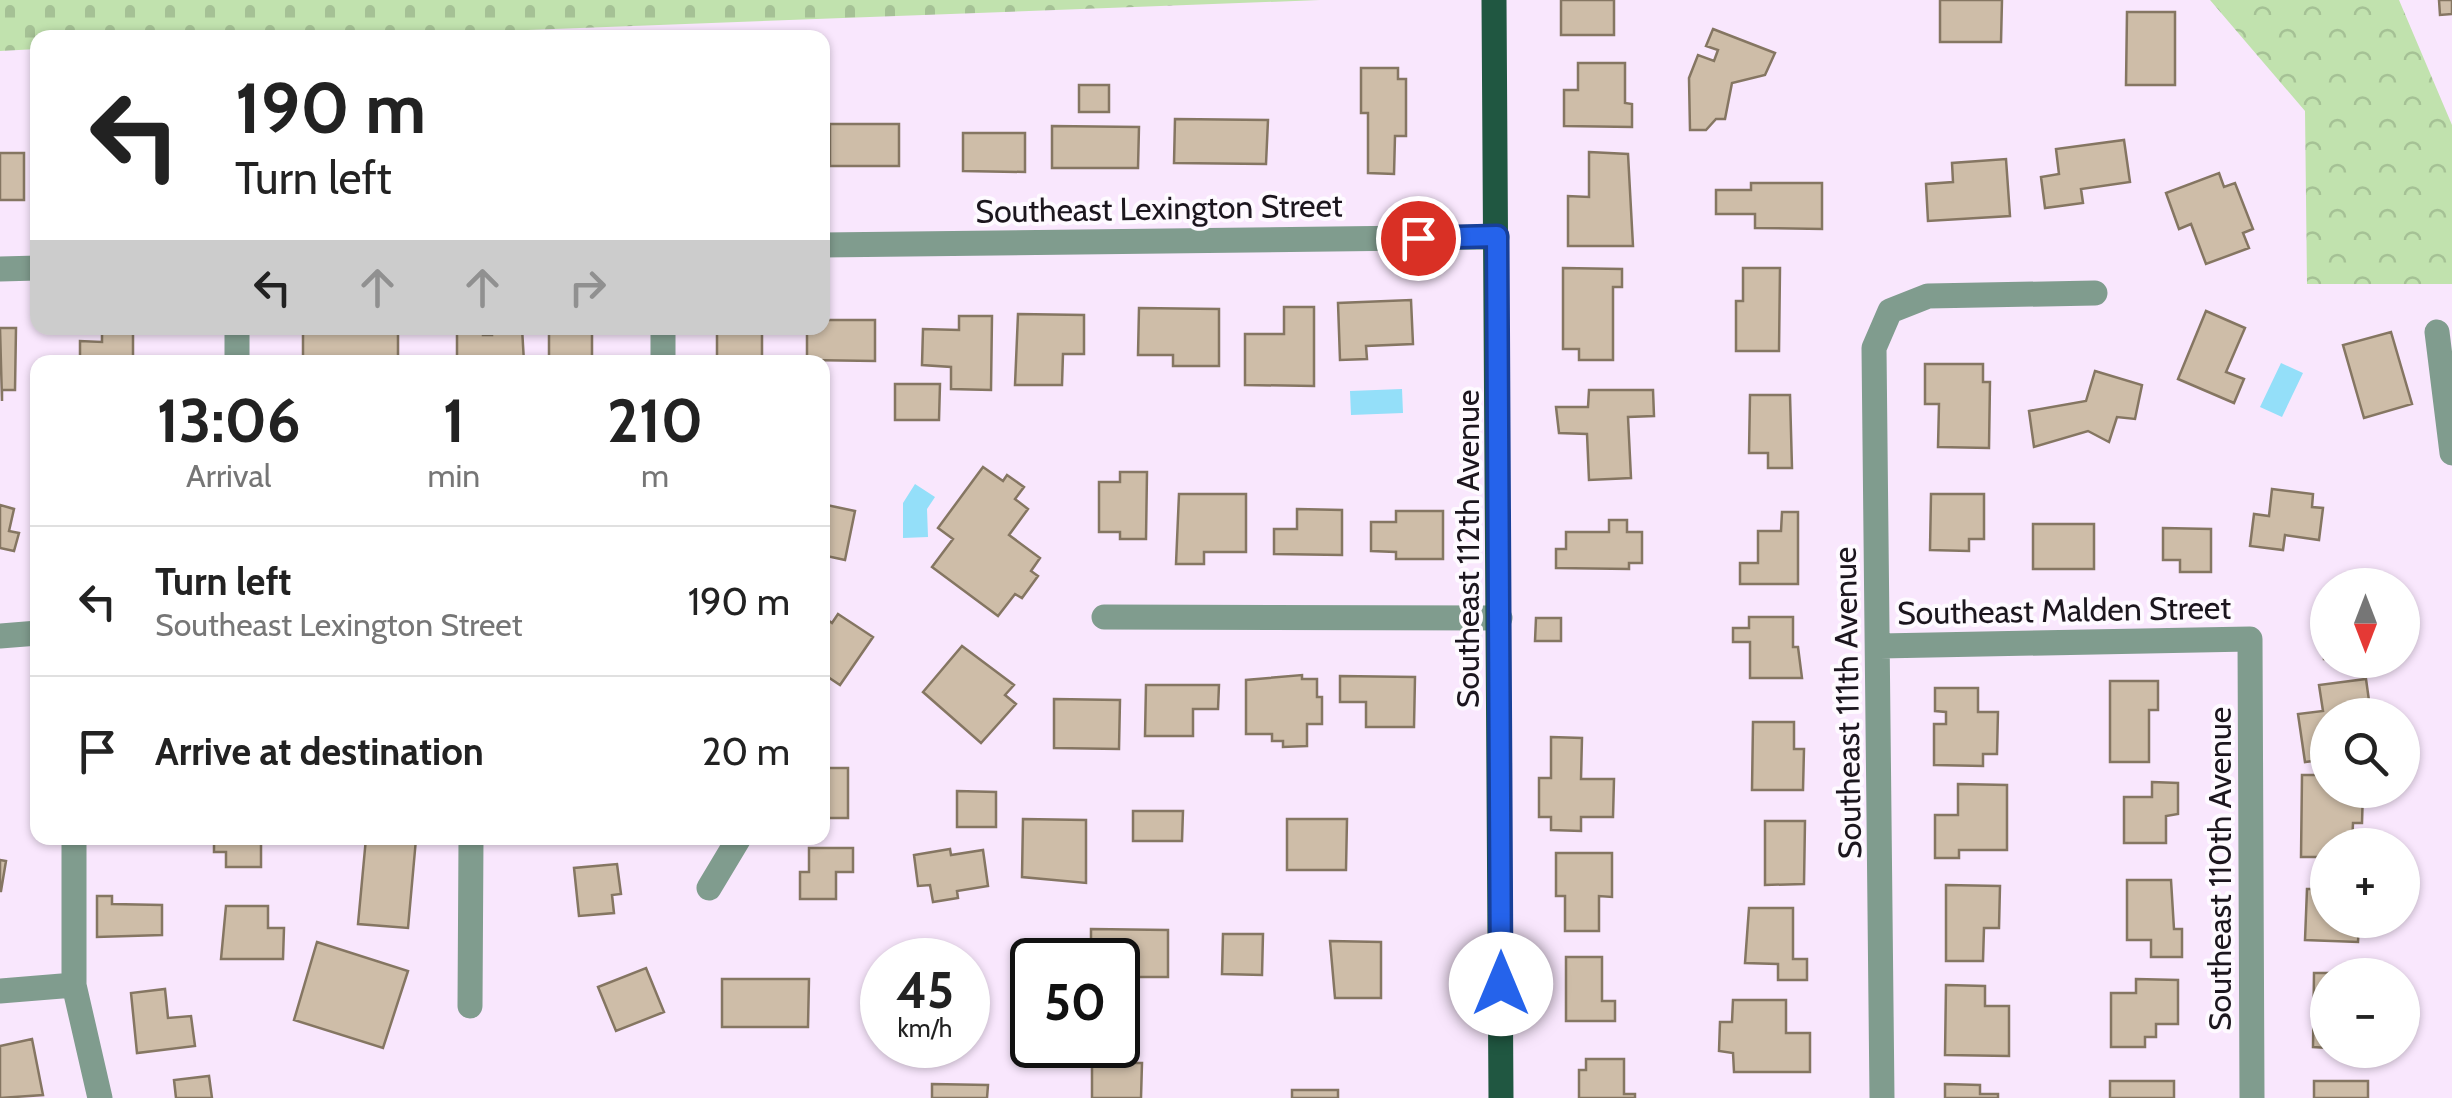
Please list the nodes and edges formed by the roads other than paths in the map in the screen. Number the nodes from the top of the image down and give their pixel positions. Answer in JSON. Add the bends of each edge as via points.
{"nodes":[{"id":1,"x":1494,"y":0,"type":"edge"},
{"id":2,"x":1497,"y":236,"type":"junction"},
{"id":3,"x":830,"y":245,"type":"edge"},
{"id":4,"x":30,"y":268,"type":"edge"},
{"id":5,"x":0,"y":269,"type":"edge"},
{"id":6,"x":2095,"y":293,"type":"dead end"},
{"id":7,"x":2437,"y":332,"type":"dead end"},
{"id":8,"x":2452,"y":453,"type":"edge"},
{"id":9,"x":1104,"y":617,"type":"dead end"},
{"id":10,"x":1500,"y":618,"type":"junction"},
{"id":11,"x":30,"y":634,"type":"edge"},
{"id":12,"x":0,"y":636,"type":"edge"},
{"id":13,"x":2250,"y":639,"type":"joint"},
{"id":14,"x":1880,"y":646,"type":"junction"},
{"id":15,"x":74,"y":845,"type":"edge"},
{"id":16,"x":471,"y":845,"type":"edge"},
{"id":17,"x":735,"y":845,"type":"edge"},
{"id":18,"x":708,"y":888,"type":"dead end"},
{"id":19,"x":74,"y":986,"type":"junction"},
{"id":20,"x":0,"y":992,"type":"edge"},
{"id":21,"x":470,"y":1006,"type":"dead end"},
{"id":22,"x":100,"y":1098,"type":"edge"},
{"id":23,"x":1502,"y":1098,"type":"edge"},
{"id":24,"x":1882,"y":1098,"type":"edge"},
{"id":25,"x":2252,"y":1098,"type":"edge"}],
"edges":[{"from":1,"to":2,"type":"main road","name":"Southeast 112th Avenue"},
{"from":2,"to":3,"type":"street","name":"Southeast Lexington Street"},
{"from":2,"to":10,"type":"main road","name":"Southeast 112th Avenue"},
{"from":4,"to":5,"type":"street"},
{"from":6,"to":14,"type":"street","name":"Southeast 111th Avenue","via":[[1928,296],[1890,310],[1874,348]]},
{"from":7,"to":8,"type":"street"},
{"from":9,"to":10,"type":"street"},
{"from":10,"to":23,"type":"main road","name":"Southeast 112th Avenue"},
{"from":11,"to":12,"type":"street"},
{"from":13,"to":14,"type":"street","name":"Southeast Malden Street"},
{"from":13,"to":25,"type":"street","name":"Southeast 110th Avenue"},
{"from":14,"to":24,"type":"street","name":"Southeast 111th Avenue"},
{"from":15,"to":19,"type":"street"},
{"from":16,"to":21,"type":"street"},
{"from":17,"to":18,"type":"street"},
{"from":19,"to":20,"type":"street"},
{"from":19,"to":22,"type":"street"}]}
